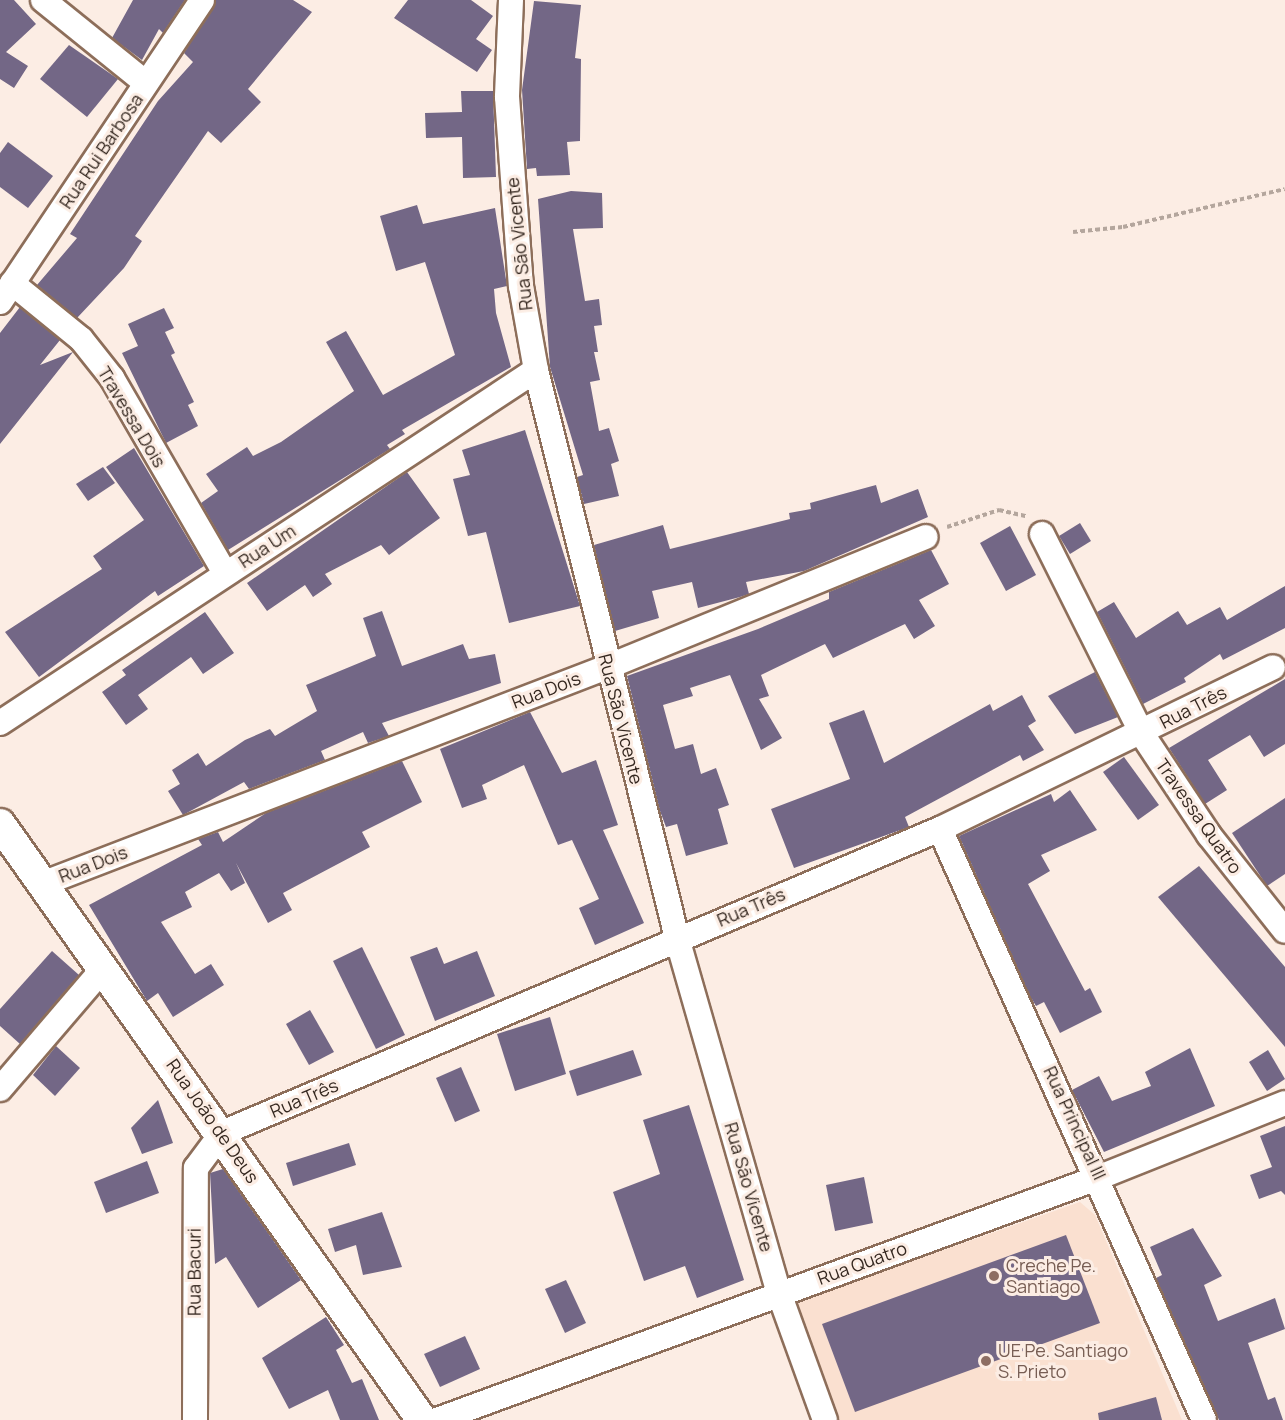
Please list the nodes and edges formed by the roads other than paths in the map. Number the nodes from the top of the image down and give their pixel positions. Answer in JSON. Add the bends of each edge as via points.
{"nodes":[{"id":1,"x":43,"y":0,"type":"edge"},
{"id":2,"x":202,"y":0,"type":"edge"},
{"id":3,"x":511,"y":0,"type":"edge"},
{"id":4,"x":146,"y":83,"type":"junction"},
{"id":5,"x":6,"y":292,"type":"edge"},
{"id":6,"x":536,"y":370,"type":"junction"},
{"id":7,"x":1042,"y":534,"type":"road end"},
{"id":8,"x":925,"y":537,"type":"road end"},
{"id":9,"x":225,"y":573,"type":"junction"},
{"id":10,"x":1273,"y":666,"type":"dead end"},
{"id":11,"x":607,"y":667,"type":"junction"},
{"id":12,"x":0,"y":723,"type":"edge"},
{"id":13,"x":1142,"y":734,"type":"junction"},
{"id":14,"x":0,"y":824,"type":"edge"},
{"id":15,"x":940,"y":829,"type":"junction"},
{"id":16,"x":42,"y":884,"type":"junction"},
{"id":17,"x":1285,"y":932,"type":"edge"},
{"id":18,"x":677,"y":938,"type":"junction"},
{"id":19,"x":103,"y":969,"type":"junction"},
{"id":20,"x":0,"y":1089,"type":"edge"},
{"id":21,"x":1285,"y":1102,"type":"edge"},
{"id":22,"x":222,"y":1133,"type":"junction"},
{"id":23,"x":1100,"y":1177,"type":"junction"},
{"id":24,"x":779,"y":1293,"type":"junction"},
{"id":25,"x":195,"y":1420,"type":"edge"},
{"id":26,"x":422,"y":1420,"type":"edge"},
{"id":27,"x":437,"y":1420,"type":"edge"},
{"id":28,"x":825,"y":1420,"type":"edge"},
{"id":29,"x":1204,"y":1420,"type":"edge"}],
"edges":[{"from":1,"to":4,"type":"street"},
{"from":2,"to":4,"type":"street","name":"Rua Rui Barbosa"},
{"from":3,"to":6,"type":"street","name":"Rua São Vicente","via":[[507,108],[521,286]]},
{"from":4,"to":5,"type":"street","name":"Rua Rui Barbosa"},
{"from":5,"to":9,"type":"street","name":"Travessa Dois","via":[[81,339],[112,378]]},
{"from":6,"to":9,"type":"street","name":"Rua Um"},
{"from":6,"to":11,"type":"street","name":"Rua São Vicente"},
{"from":7,"to":13,"type":"street","name":"Travessa Quatro"},
{"from":8,"to":11,"type":"street","name":"Rua Dois"},
{"from":9,"to":12,"type":"street","name":"Rua Um"},
{"from":10,"to":13,"type":"street","name":"Rua Três"},
{"from":11,"to":16,"type":"street","name":"Rua Dois"},
{"from":11,"to":18,"type":"street","name":"Rua São Vicente"},
{"from":13,"to":15,"type":"street","name":"Rua Três"},
{"from":13,"to":17,"type":"street","name":"Travessa Quatro","via":[[1209,834]]},
{"from":14,"to":16,"type":"street","name":"Rua João de Deus"},
{"from":15,"to":18,"type":"street","name":"Rua Três"},
{"from":15,"to":23,"type":"street","name":"Rua Principal III"},
{"from":16,"to":19,"type":"street","name":"Rua João de Deus"},
{"from":18,"to":22,"type":"street","name":"Rua Três"},
{"from":18,"to":24,"type":"street","name":"Rua São Vicente"},
{"from":19,"to":20,"type":"street"},
{"from":19,"to":22,"type":"street","name":"Rua João de Deus"},
{"from":21,"to":23,"type":"street","name":"Rua Quatro"},
{"from":22,"to":25,"type":"street","name":"Rua Bacuri","via":[[196,1168]]},
{"from":22,"to":26,"type":"street","name":"Rua João de Deus"},
{"from":23,"to":24,"type":"street","name":"Rua Quatro"},
{"from":23,"to":29,"type":"street","name":"Rua Principal III"},
{"from":24,"to":27,"type":"street","name":"Rua Quatro"},
{"from":24,"to":28,"type":"street","name":"Rua São Vicente"}]}
